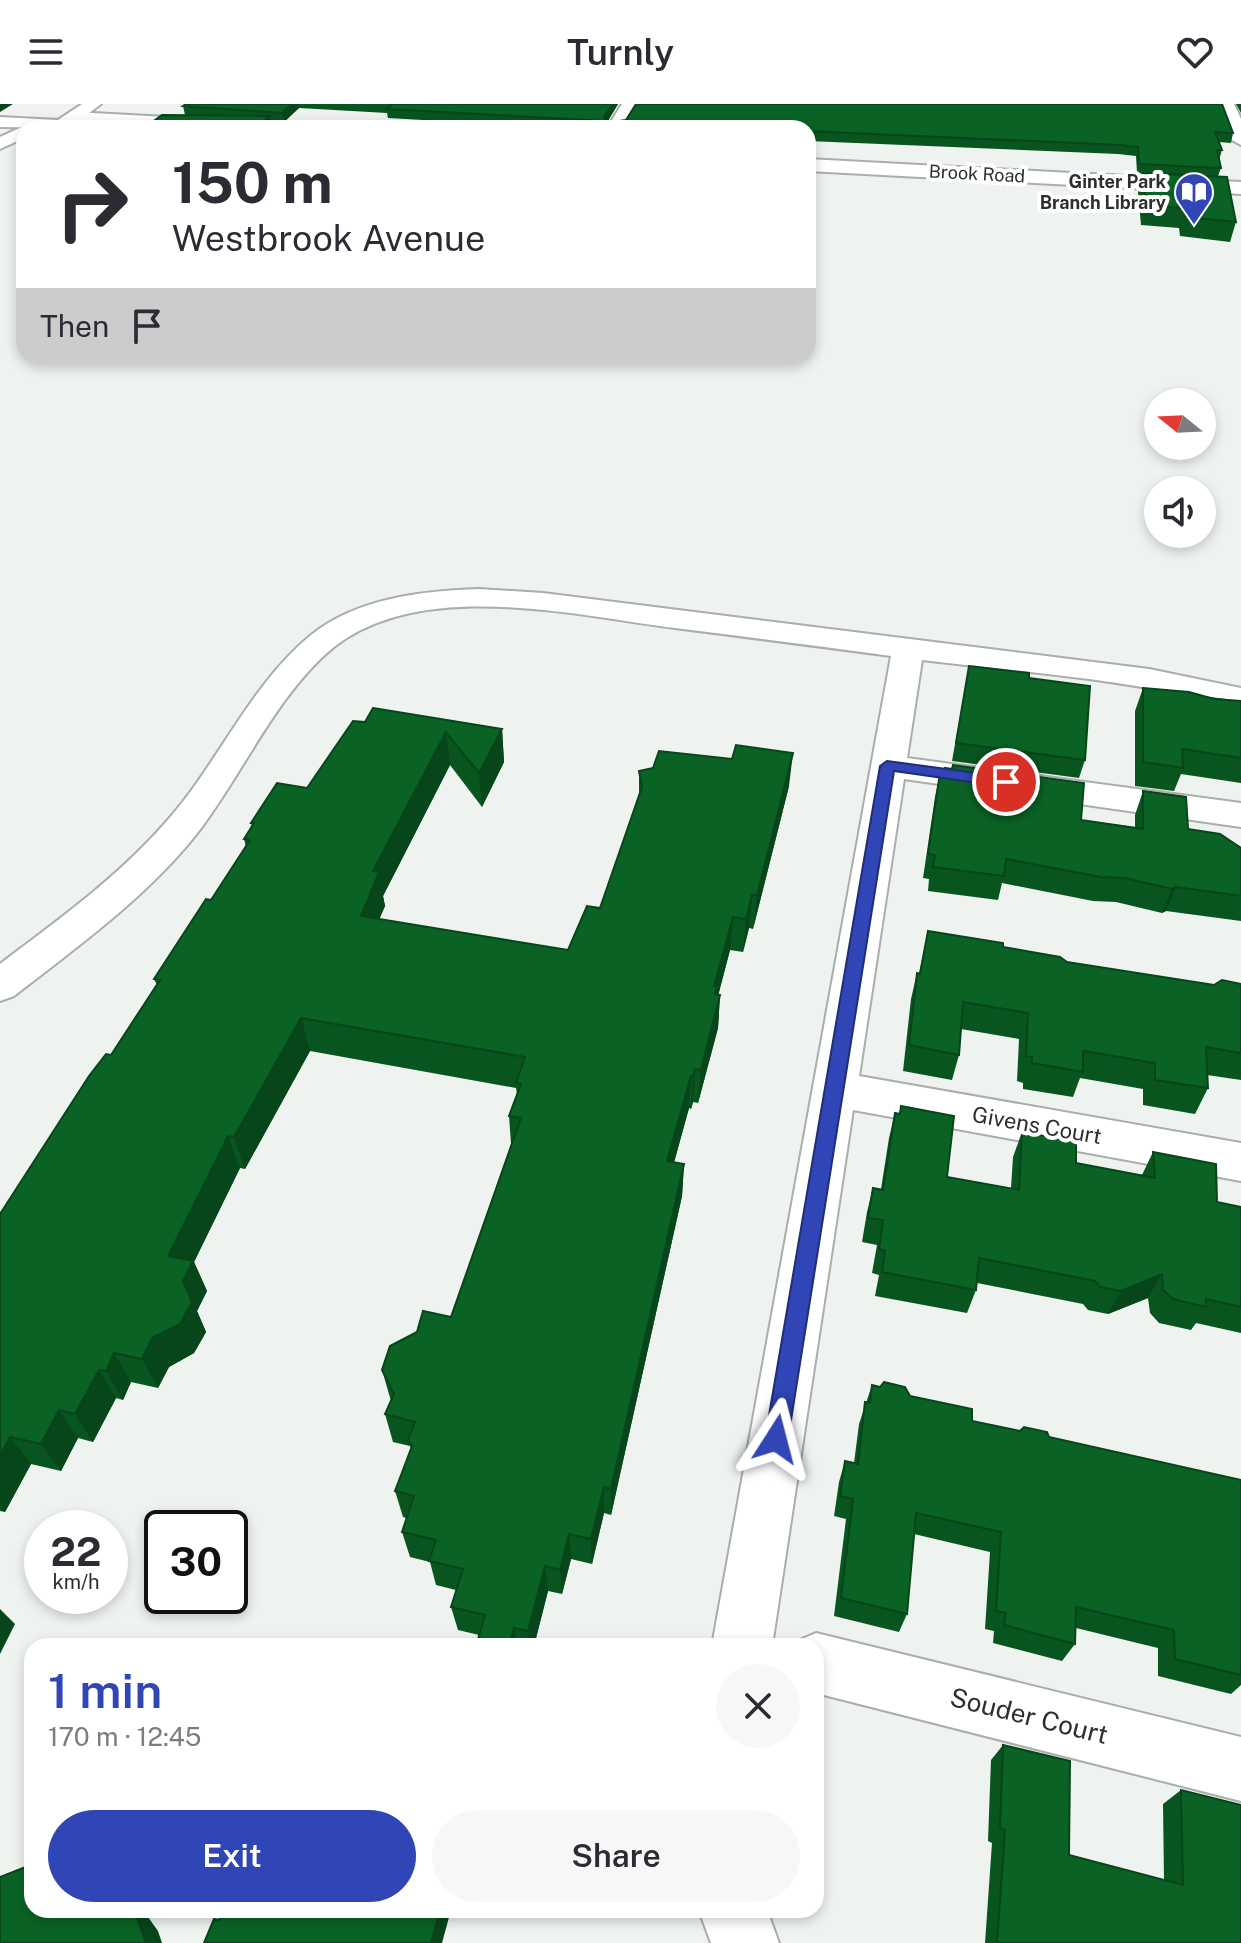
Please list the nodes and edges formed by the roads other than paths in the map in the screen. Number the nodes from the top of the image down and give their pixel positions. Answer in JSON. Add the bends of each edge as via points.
{"nodes":[{"id":1,"x":93,"y":104,"type":"edge"},
{"id":2,"x":1226,"y":104,"type":"edge"},
{"id":3,"x":0,"y":113,"type":"edge"},
{"id":4,"x":37,"y":120,"type":"edge"},
{"id":5,"x":53,"y":120,"type":"edge"},
{"id":6,"x":1241,"y":140,"type":"edge"},
{"id":7,"x":816,"y":156,"type":"edge"},
{"id":8,"x":816,"y":165,"type":"edge"},
{"id":9,"x":1241,"y":179,"type":"edge"},
{"id":10,"x":1241,"y":188,"type":"edge"},
{"id":11,"x":908,"y":648,"type":"junction"},
{"id":12,"x":1237,"y":696,"type":"edge"},
{"id":13,"x":887,"y":766,"type":"junction"},
{"id":14,"x":1241,"y":815,"type":"edge"},
{"id":15,"x":0,"y":986,"type":"edge"},
{"id":16,"x":834,"y":1089,"type":"junction"},
{"id":17,"x":1241,"y":1162,"type":"edge"},
{"id":18,"x":744,"y":1638,"type":"edge"},
{"id":19,"x":824,"y":1665,"type":"edge"},
{"id":20,"x":1241,"y":1769,"type":"edge"},
{"id":21,"x":736,"y":1918,"type":"edge"},
{"id":22,"x":745,"y":1943,"type":"edge"}],
"edges":[{"from":1,"to":5,"type":"main road"},
{"from":2,"to":6,"type":"main road"},
{"from":3,"to":4,"type":"main road"},
{"from":7,"to":9,"type":"main road","name":"Brook Road"},
{"from":8,"to":10,"type":"main road","name":"Brook Road"},
{"from":11,"to":12,"type":"street","via":[[1166,681]]},
{"from":11,"to":13,"type":"street"},
{"from":11,"to":15,"type":"street","via":[[517,599],[444,597],[370,617],[334,634],[300,663],[198,807],[155,857]]},
{"from":13,"to":14,"type":"street"},
{"from":13,"to":16,"type":"street"},
{"from":16,"to":17,"type":"street","name":"Givens Court"},
{"from":16,"to":18,"type":"street"},
{"from":19,"to":20,"type":"street","name":"Souder Court"},
{"from":21,"to":22,"type":"street"}]}
